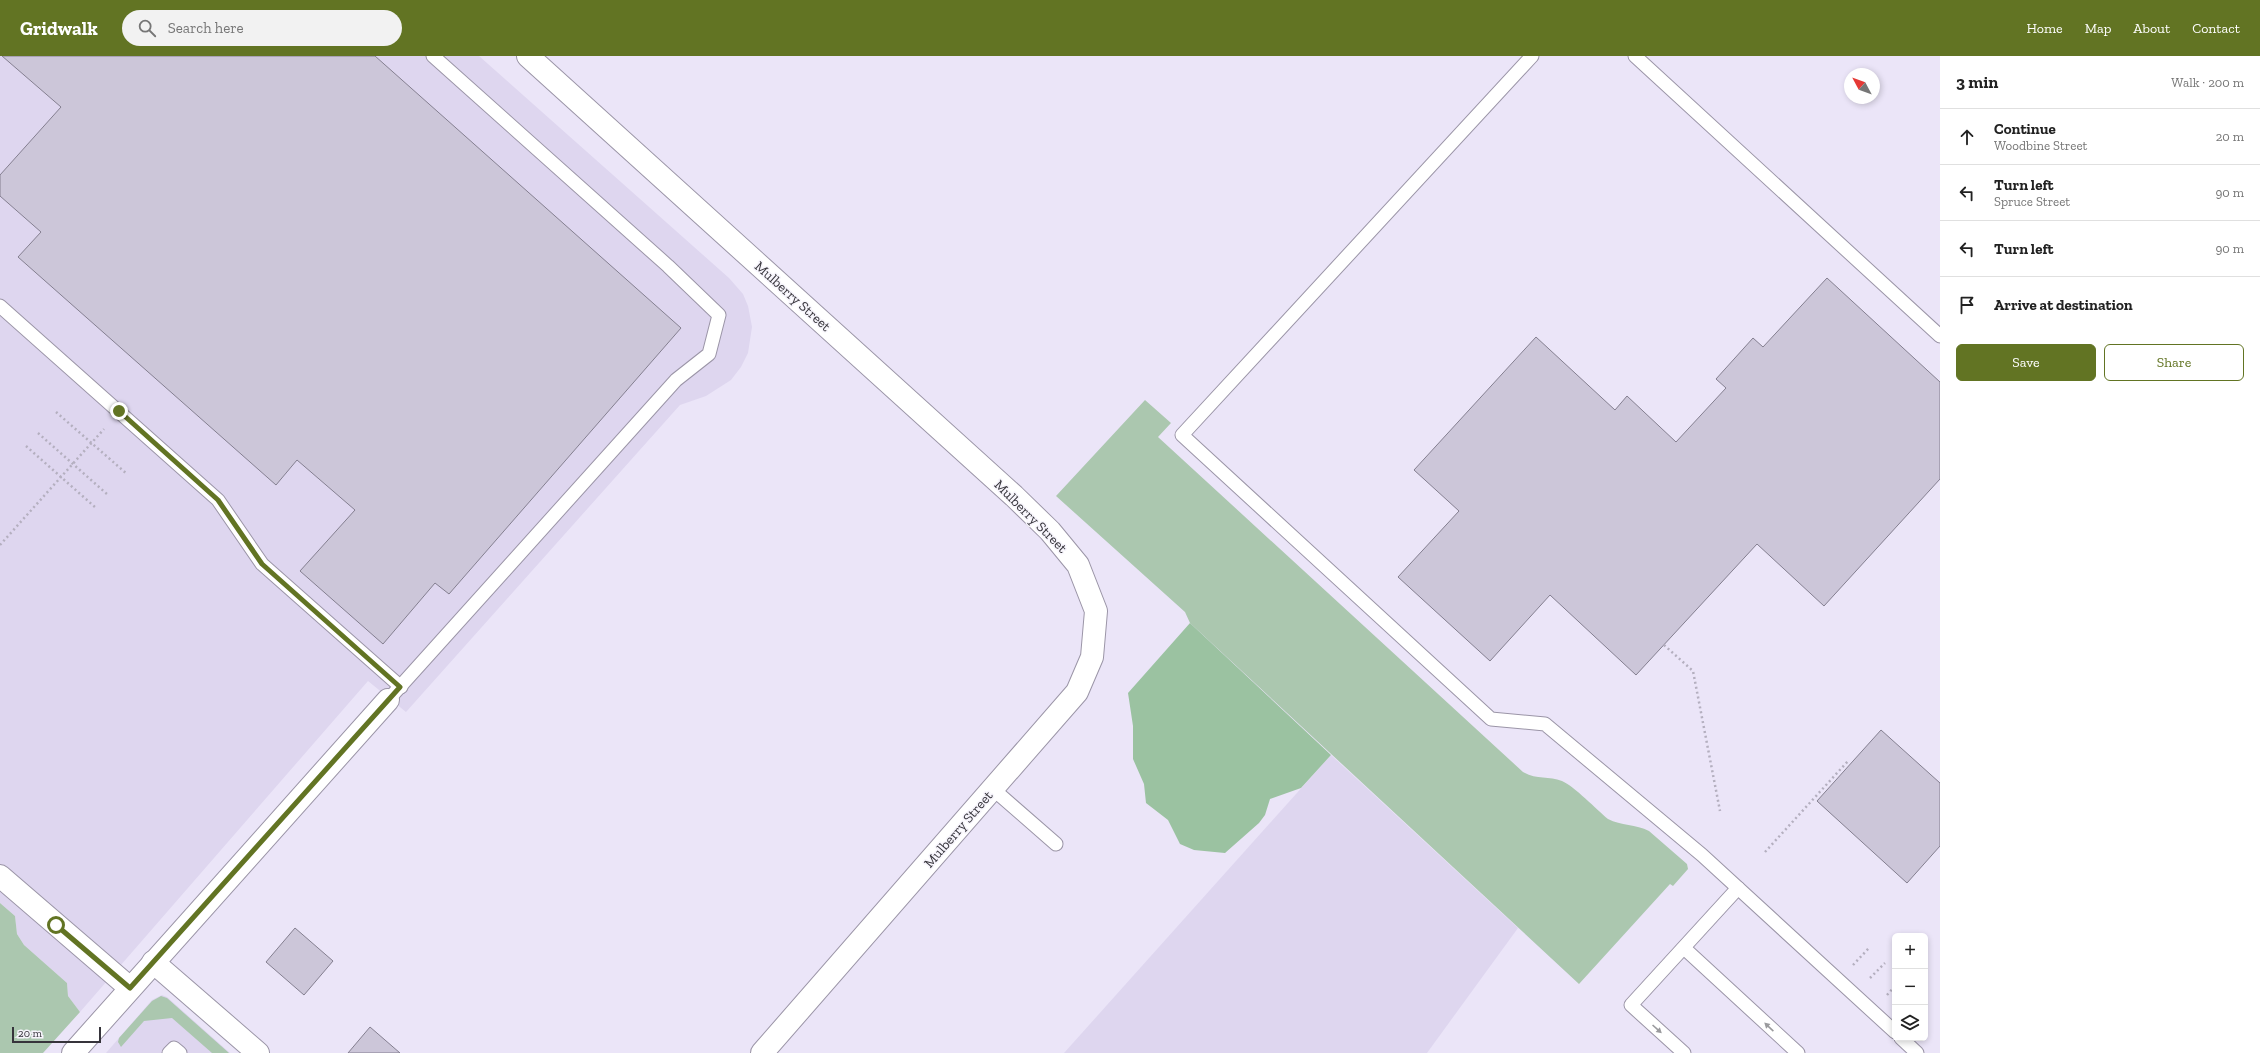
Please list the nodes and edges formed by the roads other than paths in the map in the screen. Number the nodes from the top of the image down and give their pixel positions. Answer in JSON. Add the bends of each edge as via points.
{"nodes":[{"id":1,"x":433,"y":56,"type":"edge"},
{"id":2,"x":528,"y":56,"type":"edge"},
{"id":3,"x":1532,"y":56,"type":"edge"},
{"id":4,"x":1635,"y":56,"type":"edge"},
{"id":5,"x":0,"y":306,"type":"edge"},
{"id":6,"x":1940,"y":336,"type":"edge"},
{"id":7,"x":394,"y":694,"type":"junction"},
{"id":8,"x":993,"y":789,"type":"junction"},
{"id":9,"x":1056,"y":844,"type":"dead end"},
{"id":10,"x":0,"y":876,"type":"edge"},
{"id":11,"x":1738,"y":888,"type":"junction"},
{"id":12,"x":1684,"y":948,"type":"junction"},
{"id":13,"x":153,"y":962,"type":"junction"},
{"id":14,"x":130,"y":988,"type":"junction"},
{"id":15,"x":1892,"y":1029,"type":"edge"},
{"id":16,"x":1904,"y":1041,"type":"edge"},
{"id":17,"x":79,"y":1051,"type":"edge"},
{"id":18,"x":169,"y":1053,"type":"edge"},
{"id":19,"x":180,"y":1053,"type":"edge"},
{"id":20,"x":258,"y":1053,"type":"edge"},
{"id":21,"x":762,"y":1053,"type":"edge"},
{"id":22,"x":1684,"y":1053,"type":"edge"},
{"id":23,"x":1798,"y":1053,"type":"edge"},
{"id":24,"x":1917,"y":1053,"type":"edge"}],
"edges":[{"from":1,"to":7,"type":"lane","via":[[719,315],[709,354],[676,380]]},
{"from":2,"to":8,"type":"street","name":"Mulberry Street","via":[[1014,496],[1050,531],[1078,565],[1096,611],[1092,657],[1078,692]]},
{"from":3,"to":11,"type":"lane","via":[[1182,435],[1491,719],[1545,724]]},
{"from":4,"to":6,"type":"lane"},
{"from":5,"to":7,"type":"lane","via":[[218,500],[262,564]]},
{"from":7,"to":13,"type":"street"},
{"from":8,"to":9,"type":"lane"},
{"from":8,"to":21,"type":"street","name":"Mulberry Street"},
{"from":10,"to":14,"type":"street"},
{"from":11,"to":12,"type":"lane"},
{"from":11,"to":15,"type":"lane"},
{"from":12,"to":22,"type":"lane","one_way":true,"via":[[1631,1005]]},
{"from":23,"to":12,"type":"lane","one_way":true},
{"from":13,"to":14,"type":"street"},
{"from":13,"to":20,"type":"street"},
{"from":14,"to":17,"type":"street"},
{"from":16,"to":24,"type":"lane"},
{"from":18,"to":19,"type":"lane","via":[[174,1048]]}]}
